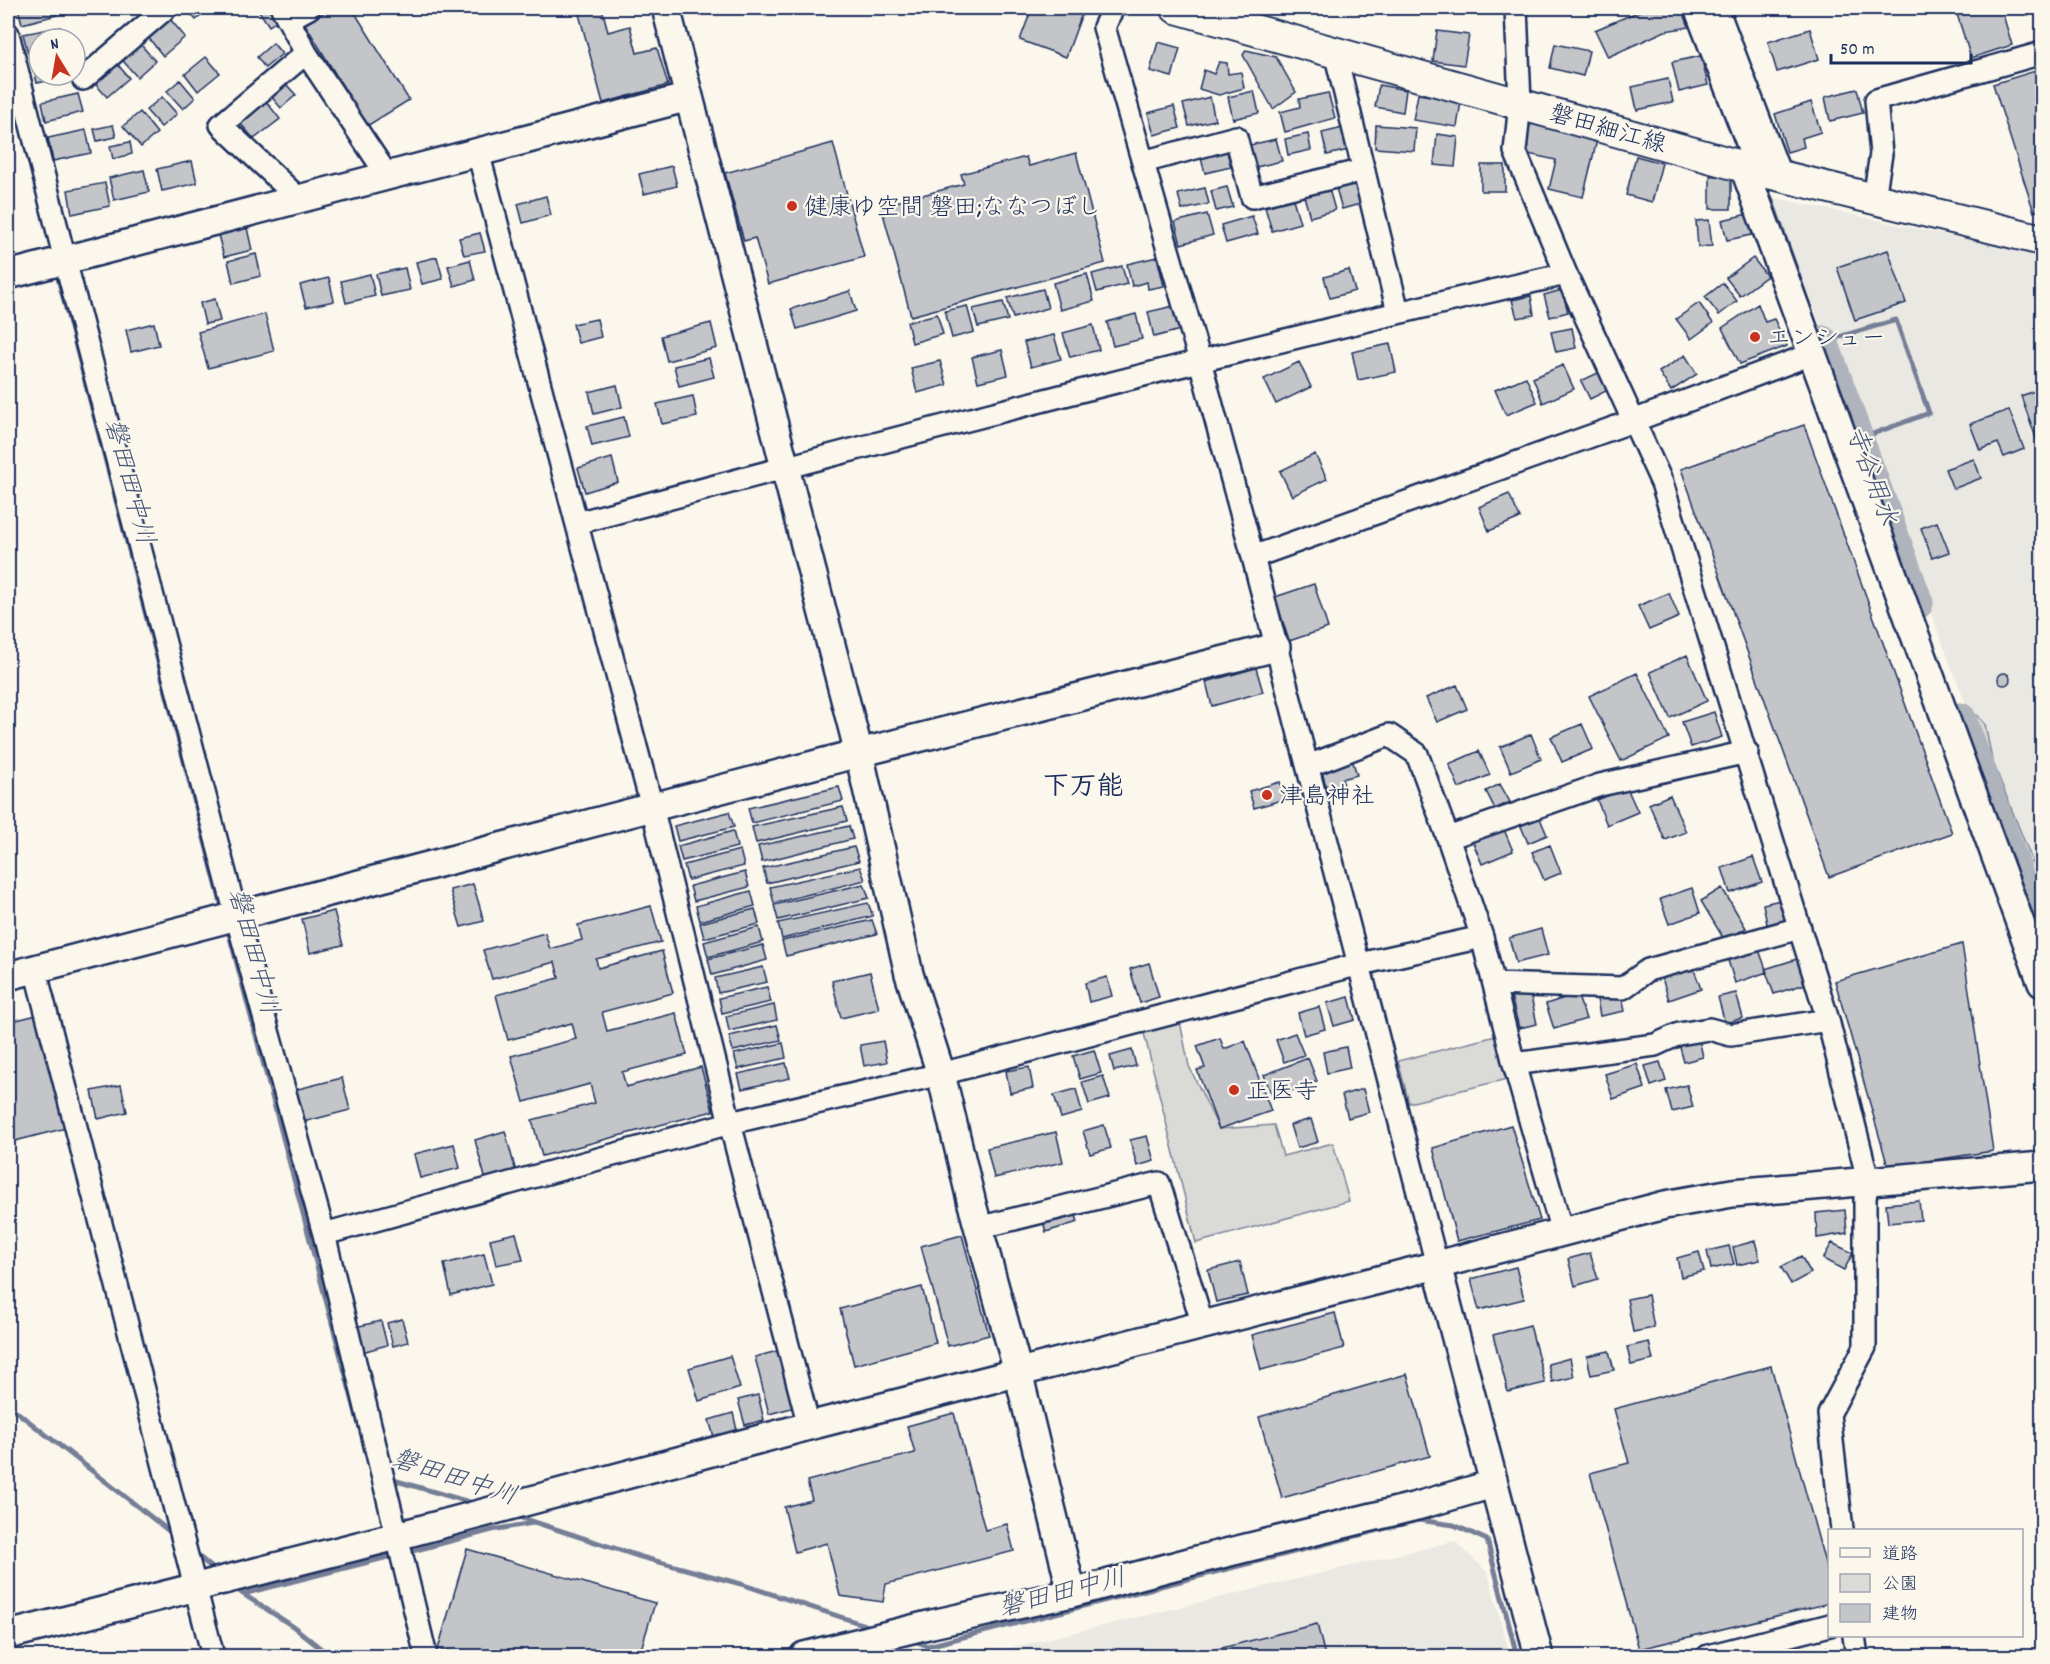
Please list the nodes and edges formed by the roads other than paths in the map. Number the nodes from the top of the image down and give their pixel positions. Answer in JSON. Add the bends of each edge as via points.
{"nodes":[{"id":1,"x":166,"y":8,"type":"edge"},
{"id":2,"x":309,"y":8,"type":"edge"},
{"id":3,"x":666,"y":8,"type":"edge"},
{"id":4,"x":1113,"y":8,"type":"edge"},
{"id":5,"x":1176,"y":8,"type":"edge"},
{"id":6,"x":1516,"y":8,"type":"edge"},
{"id":7,"x":1695,"y":8,"type":"edge"},
{"id":8,"x":1718,"y":8,"type":"edge"},
{"id":9,"x":286,"y":13,"type":"edge"},
{"id":10,"x":8,"y":34,"type":"edge"},
{"id":11,"x":1335,"y":52,"type":"junction"},
{"id":12,"x":306,"y":53,"type":"junction"},
{"id":13,"x":2043,"y":53,"type":"edge"},
{"id":14,"x":87,"y":76,"type":"edge"},
{"id":15,"x":689,"y":97,"type":"junction"},
{"id":16,"x":1520,"y":103,"type":"junction"},
{"id":17,"x":478,"y":152,"type":"junction"},
{"id":18,"x":1143,"y":162,"type":"junction"},
{"id":19,"x":1364,"y":170,"type":"junction"},
{"id":20,"x":1760,"y":170,"type":"junction"},
{"id":21,"x":387,"y":175,"type":"junction"},
{"id":22,"x":298,"y":198,"type":"junction"},
{"id":23,"x":1874,"y":198,"type":"junction"},
{"id":24,"x":2043,"y":240,"type":"edge"},
{"id":25,"x":65,"y":260,"type":"junction"},
{"id":26,"x":1566,"y":274,"type":"junction"},
{"id":27,"x":8,"y":275,"type":"edge"},
{"id":28,"x":1398,"y":312,"type":"junction"},
{"id":29,"x":1812,"y":354,"type":"junction"},
{"id":30,"x":1200,"y":361,"type":"junction"},
{"id":31,"x":1633,"y":421,"type":"junction"},
{"id":32,"x":785,"y":467,"type":"junction"},
{"id":33,"x":578,"y":524,"type":"junction"},
{"id":34,"x":1253,"y":557,"type":"junction"},
{"id":35,"x":1276,"y":647,"type":"junction"},
{"id":36,"x":1747,"y":752,"type":"junction"},
{"id":37,"x":859,"y":753,"type":"junction"},
{"id":38,"x":1308,"y":766,"type":"junction"},
{"id":39,"x":652,"y":807,"type":"junction"},
{"id":40,"x":1448,"y":838,"type":"junction"},
{"id":41,"x":236,"y":915,"type":"junction"},
{"id":42,"x":1800,"y":928,"type":"junction"},
{"id":43,"x":1482,"y":937,"type":"junction"},
{"id":44,"x":1359,"y":964,"type":"junction"},
{"id":45,"x":34,"y":969,"type":"junction"},
{"id":46,"x":8,"y":976,"type":"edge"},
{"id":47,"x":2043,"y":982,"type":"edge"},
{"id":48,"x":1494,"y":984,"type":"junction"},
{"id":49,"x":1828,"y":1020,"type":"junction"},
{"id":50,"x":1514,"y":1064,"type":"junction"},
{"id":51,"x":941,"y":1074,"type":"junction"},
{"id":52,"x":730,"y":1123,"type":"junction"},
{"id":53,"x":2043,"y":1166,"type":"edge"},
{"id":54,"x":1868,"y":1180,"type":"junction"},
{"id":55,"x":978,"y":1228,"type":"junction"},
{"id":56,"x":1563,"y":1232,"type":"junction"},
{"id":57,"x":324,"y":1234,"type":"junction"},
{"id":58,"x":1437,"y":1265,"type":"junction"},
{"id":59,"x":1203,"y":1325,"type":"junction"},
{"id":60,"x":1018,"y":1372,"type":"junction"},
{"id":61,"x":809,"y":1426,"type":"junction"},
{"id":62,"x":1493,"y":1484,"type":"junction"},
{"id":63,"x":1842,"y":1529,"type":"edge"},
{"id":64,"x":397,"y":1536,"type":"junction"},
{"id":65,"x":194,"y":1587,"type":"junction"},
{"id":66,"x":1072,"y":1593,"type":"junction"},
{"id":67,"x":1828,"y":1626,"type":"edge"},
{"id":68,"x":8,"y":1635,"type":"edge"},
{"id":69,"x":1854,"y":1637,"type":"edge"},
{"id":70,"x":213,"y":1656,"type":"edge"},
{"id":71,"x":426,"y":1656,"type":"edge"},
{"id":72,"x":804,"y":1656,"type":"edge"},
{"id":73,"x":1539,"y":1656,"type":"edge"},
{"id":74,"x":1708,"y":1656,"type":"edge"},
{"id":75,"x":1857,"y":1656,"type":"edge"}],
"edges":[{"from":1,"to":14,"type":"street"},
{"from":2,"to":9,"type":"street"},
{"from":3,"to":15,"type":"street"},
{"from":4,"to":18,"type":"street","via":[[1104,27]]},
{"from":5,"to":11,"type":"main road","name":"磐田細江線"},
{"from":6,"to":16,"type":"street"},
{"from":7,"to":20,"type":"street"},
{"from":8,"to":20,"type":"street"},
{"from":9,"to":12,"type":"street"},
{"from":10,"to":25,"type":"street"},
{"from":11,"to":16,"type":"main road","name":"磐田細江線"},
{"from":11,"to":19,"type":"street"},
{"from":12,"to":21,"type":"street"},
{"from":12,"to":22,"type":"street","via":[[221,125]]},
{"from":13,"to":23,"type":"street","via":[[1876,100],[1881,154]]},
{"from":15,"to":17,"type":"street"},
{"from":15,"to":32,"type":"street"},
{"from":16,"to":20,"type":"main road","name":"磐田細江線"},
{"from":16,"to":26,"type":"street","via":[[1515,151]]},
{"from":17,"to":21,"type":"street"},
{"from":17,"to":33,"type":"street"},
{"from":18,"to":19,"type":"street","via":[[1236,137],[1252,198]]},
{"from":18,"to":30,"type":"street"},
{"from":19,"to":28,"type":"street"},
{"from":20,"to":23,"type":"main road","name":"磐田細江線"},
{"from":20,"to":29,"type":"street"},
{"from":21,"to":22,"type":"street"},
{"from":22,"to":25,"type":"street"},
{"from":23,"to":24,"type":"main road","name":"磐田細江線"},
{"from":25,"to":27,"type":"street"},
{"from":25,"to":41,"type":"street"},
{"from":26,"to":28,"type":"street"},
{"from":26,"to":31,"type":"street"},
{"from":28,"to":30,"type":"street"},
{"from":29,"to":31,"type":"street"},
{"from":29,"to":47,"type":"street"},
{"from":30,"to":32,"type":"street"},
{"from":30,"to":34,"type":"street"},
{"from":31,"to":34,"type":"street"},
{"from":31,"to":36,"type":"street","via":[[1662,483]]},
{"from":32,"to":33,"type":"street"},
{"from":32,"to":37,"type":"street"},
{"from":33,"to":39,"type":"street"},
{"from":34,"to":35,"type":"street"},
{"from":35,"to":37,"type":"street"},
{"from":35,"to":38,"type":"street"},
{"from":36,"to":40,"type":"street","via":[[1600,785]]},
{"from":36,"to":42,"type":"street"},
{"from":37,"to":39,"type":"street"},
{"from":37,"to":51,"type":"street","via":[[909,974]]},
{"from":38,"to":40,"type":"street","via":[[1389,735],[1417,754]]},
{"from":38,"to":44,"type":"street"},
{"from":39,"to":41,"type":"street"},
{"from":39,"to":52,"type":"street"},
{"from":40,"to":43,"type":"street"},
{"from":41,"to":45,"type":"street"},
{"from":41,"to":57,"type":"street"},
{"from":42,"to":48,"type":"street","via":[[1648,970],[1623,988]]},
{"from":42,"to":49,"type":"street"},
{"from":43,"to":44,"type":"street"},
{"from":43,"to":48,"type":"street"},
{"from":44,"to":51,"type":"street"},
{"from":44,"to":58,"type":"street"},
{"from":45,"to":46,"type":"street"},
{"from":45,"to":65,"type":"street"},
{"from":48,"to":50,"type":"street"},
{"from":49,"to":50,"type":"street","via":[[1731,1035],[1709,1029],[1679,1034],[1655,1045]]},
{"from":49,"to":54,"type":"street"},
{"from":50,"to":56,"type":"street"},
{"from":51,"to":52,"type":"street"},
{"from":51,"to":55,"type":"street"},
{"from":52,"to":57,"type":"street"},
{"from":52,"to":61,"type":"street"},
{"from":53,"to":54,"type":"street"},
{"from":54,"to":56,"type":"street","via":[[1732,1193],[1665,1205]]},
{"from":54,"to":63,"type":"street","via":[[1865,1347],[1829,1414]]},
{"from":55,"to":59,"type":"street","via":[[1159,1183]]},
{"from":55,"to":60,"type":"street"},
{"from":56,"to":58,"type":"street"},
{"from":57,"to":64,"type":"street"},
{"from":58,"to":59,"type":"street"},
{"from":58,"to":62,"type":"street"},
{"from":59,"to":60,"type":"street"},
{"from":60,"to":61,"type":"street"},
{"from":60,"to":66,"type":"street"},
{"from":61,"to":64,"type":"street"},
{"from":62,"to":66,"type":"street"},
{"from":62,"to":73,"type":"street"},
{"from":64,"to":65,"type":"street"},
{"from":64,"to":71,"type":"street"},
{"from":65,"to":68,"type":"street"},
{"from":65,"to":70,"type":"street"},
{"from":66,"to":72,"type":"street"},
{"from":67,"to":74,"type":"street"},
{"from":69,"to":75,"type":"street"}]}
